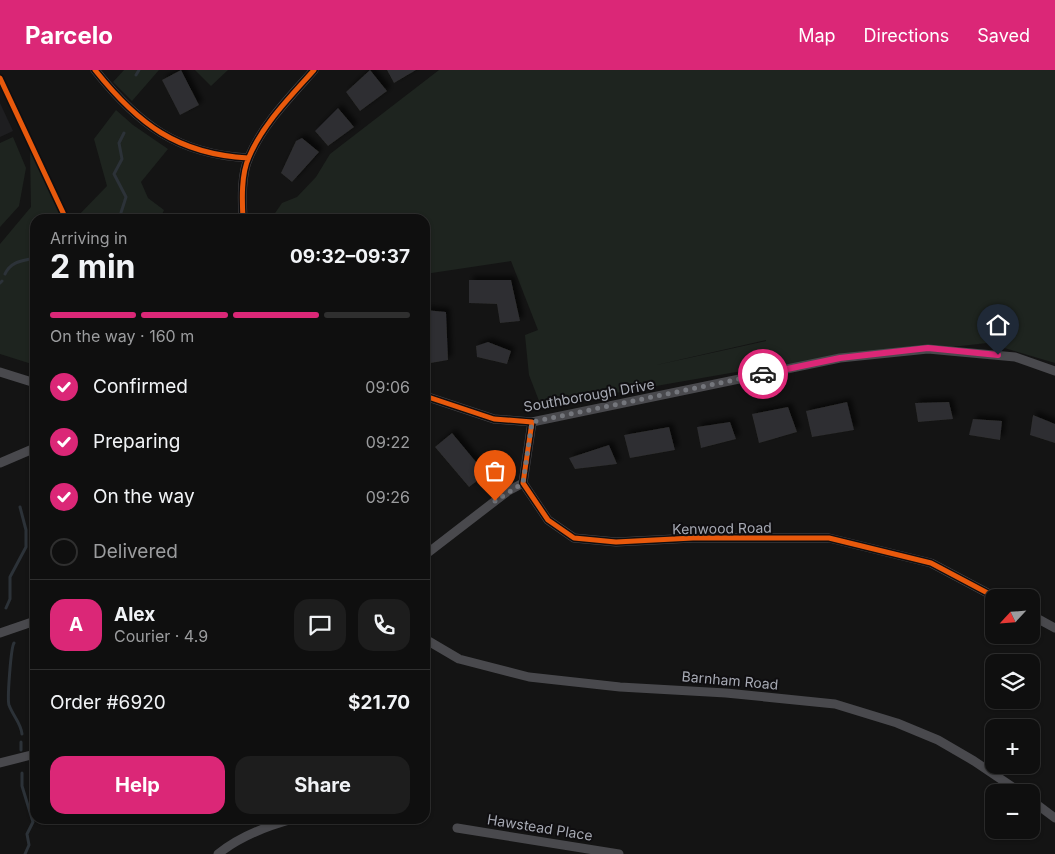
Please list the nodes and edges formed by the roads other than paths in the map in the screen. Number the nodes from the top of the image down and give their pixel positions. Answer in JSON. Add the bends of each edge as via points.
{"nodes":[{"id":1,"x":94,"y":70,"type":"edge"},
{"id":2,"x":314,"y":70,"type":"edge"},
{"id":3,"x":248,"y":158,"type":"junction"},
{"id":4,"x":243,"y":214,"type":"edge"},
{"id":5,"x":1055,"y":371,"type":"edge"},
{"id":6,"x":0,"y":372,"type":"edge"},
{"id":7,"x":30,"y":382,"type":"edge"},
{"id":8,"x":430,"y":398,"type":"edge"},
{"id":9,"x":532,"y":422,"type":"junction"},
{"id":10,"x":30,"y":450,"type":"edge"},
{"id":11,"x":0,"y":464,"type":"edge"},
{"id":12,"x":523,"y":483,"type":"junction"},
{"id":13,"x":430,"y":550,"type":"edge"},
{"id":14,"x":985,"y":592,"type":"edge"},
{"id":15,"x":1040,"y":620,"type":"edge"},
{"id":16,"x":30,"y":623,"type":"edge"},
{"id":17,"x":1055,"y":628,"type":"edge"},
{"id":18,"x":0,"y":632,"type":"edge"},
{"id":19,"x":430,"y":641,"type":"edge"},
{"id":20,"x":30,"y":755,"type":"edge"},
{"id":21,"x":0,"y":762,"type":"edge"},
{"id":22,"x":1008,"y":784,"type":"edge"},
{"id":23,"x":1040,"y":807,"type":"edge"},
{"id":24,"x":1055,"y":818,"type":"edge"},
{"id":25,"x":275,"y":824,"type":"edge"},
{"id":26,"x":457,"y":828,"type":"dead end"},
{"id":27,"x":218,"y":854,"type":"edge"},
{"id":28,"x":619,"y":854,"type":"edge"}],
"edges":[{"from":1,"to":3,"type":"street","via":[[115,96],[152,128],[204,153]]},
{"from":2,"to":3,"type":"street","via":[[272,118]]},
{"from":3,"to":4,"type":"street"},
{"from":5,"to":9,"type":"street","name":"Southborough Drive","via":[[1015,357],[928,348],[840,358]]},
{"from":6,"to":7,"type":"street"},
{"from":8,"to":9,"type":"street","name":"Southborough Drive","via":[[494,419]]},
{"from":9,"to":12,"type":"street"},
{"from":10,"to":11,"type":"street"},
{"from":12,"to":13,"type":"street"},
{"from":12,"to":14,"type":"street","name":"Kenwood Road","via":[[548,520],[574,538],[616,542],[693,538],[828,538],[931,563]]},
{"from":15,"to":17,"type":"street"},
{"from":16,"to":18,"type":"street"},
{"from":19,"to":22,"type":"street","name":"Barnham Road","via":[[459,659],[528,677],[835,704],[897,723],[938,740]]},
{"from":20,"to":21,"type":"street"},
{"from":23,"to":24,"type":"street"},
{"from":25,"to":27,"type":"street"},
{"from":26,"to":28,"type":"street","name":"Hawstead Place"}]}
